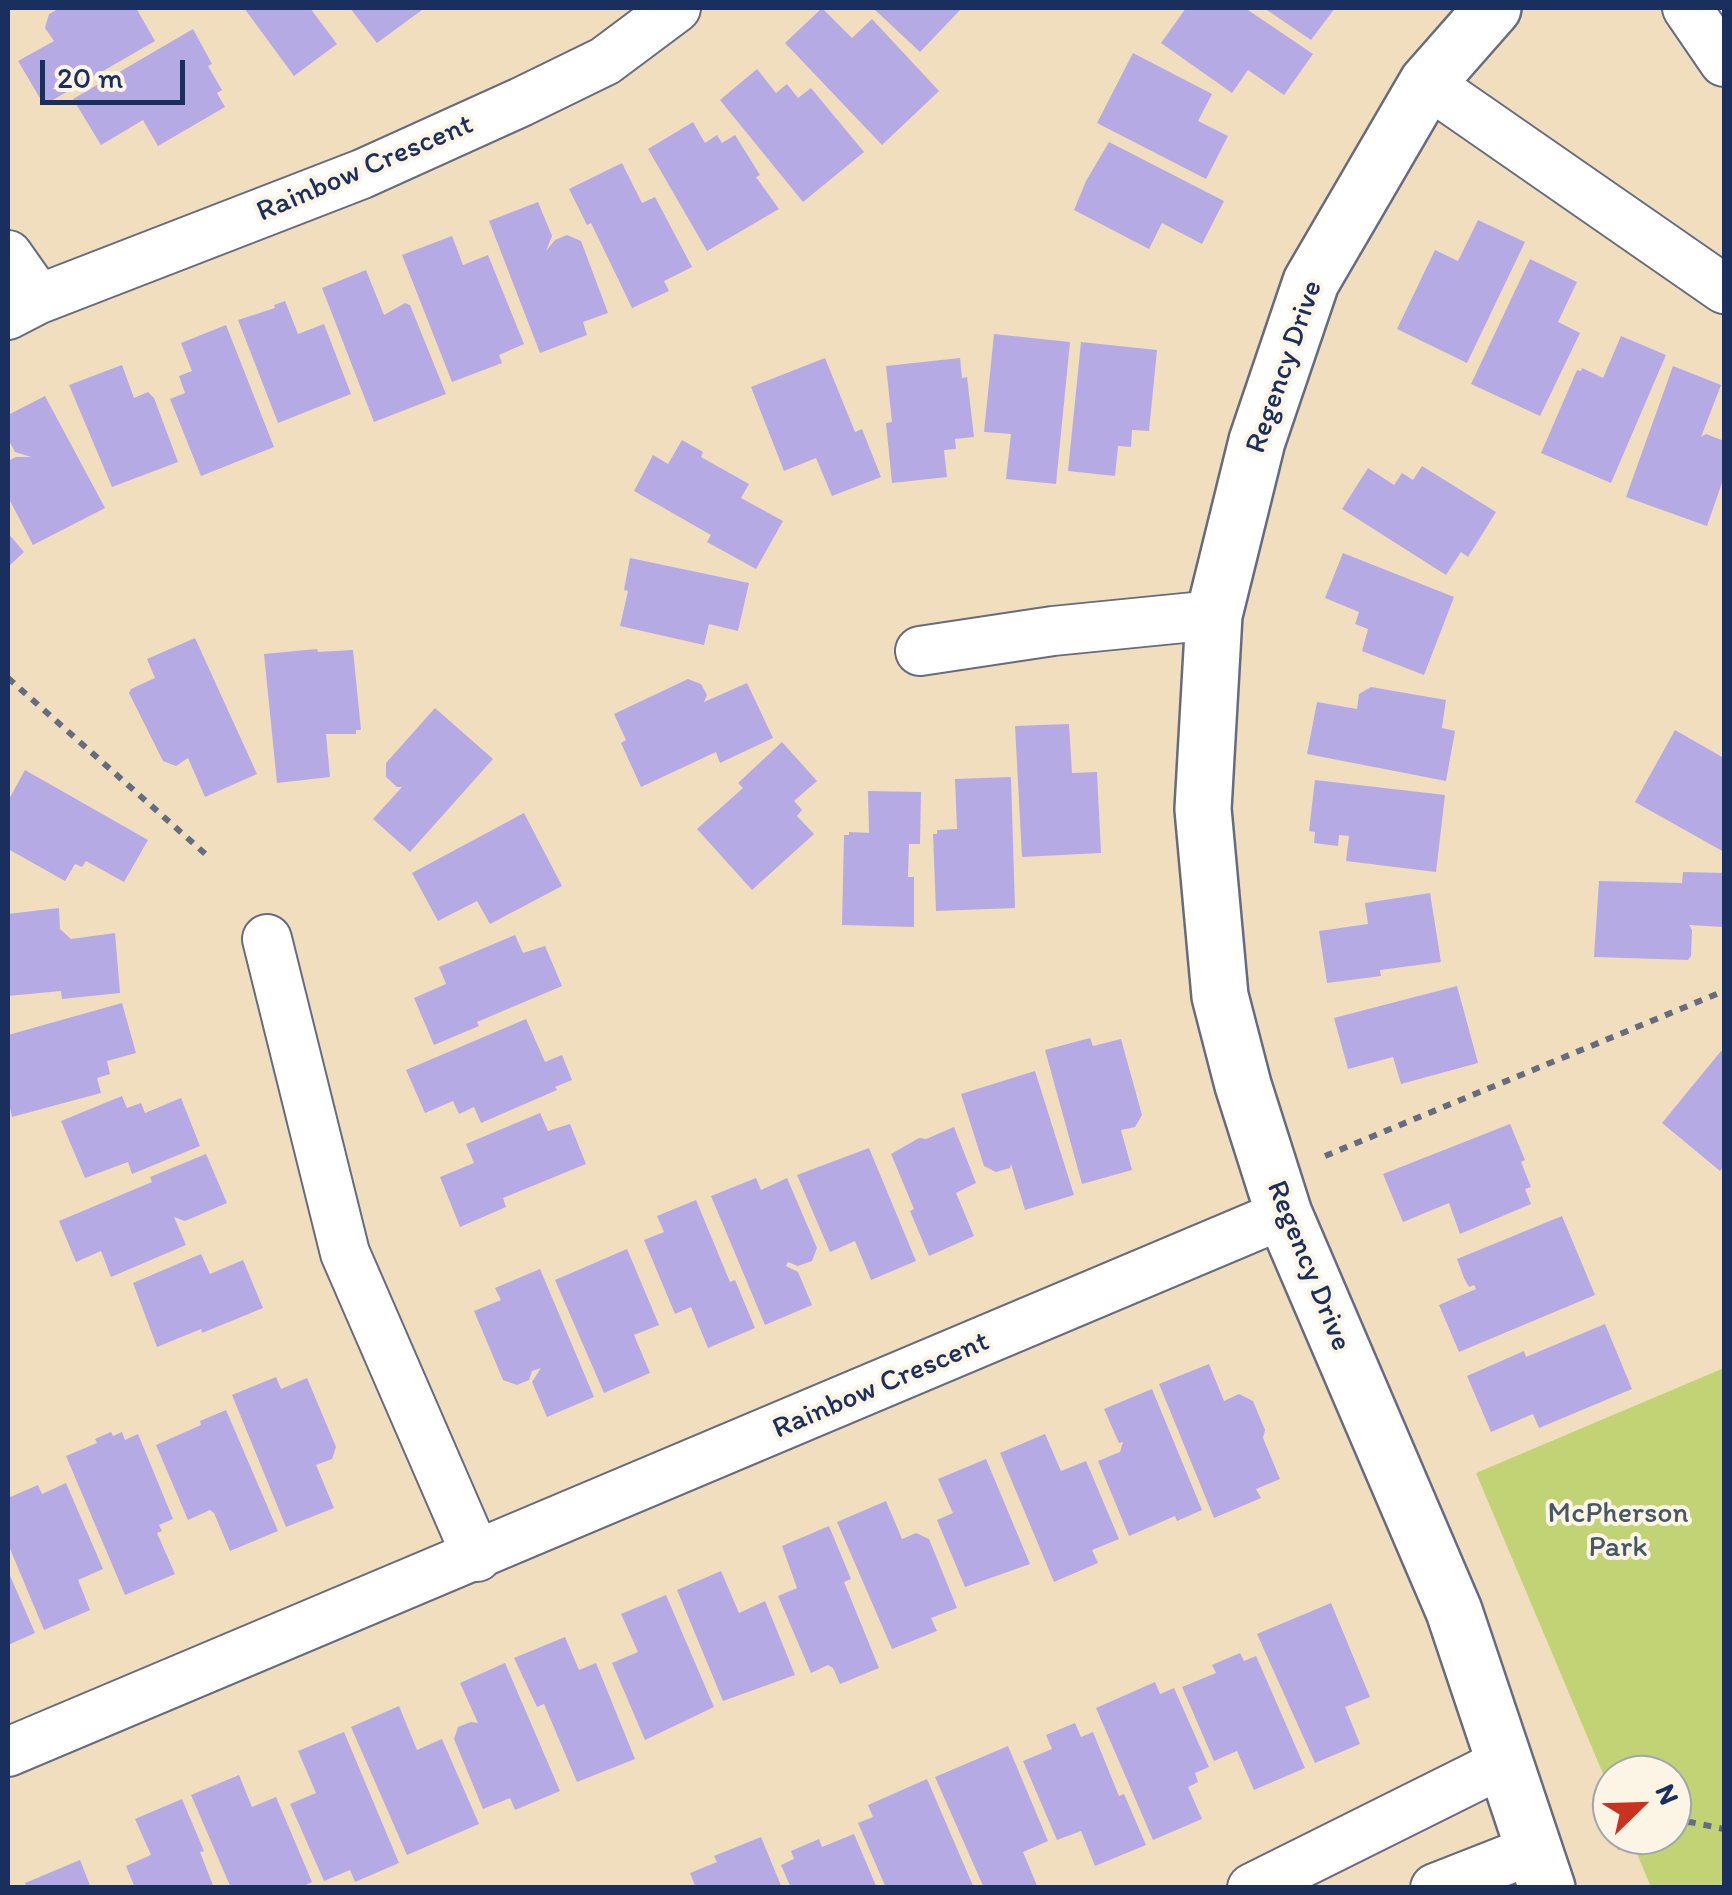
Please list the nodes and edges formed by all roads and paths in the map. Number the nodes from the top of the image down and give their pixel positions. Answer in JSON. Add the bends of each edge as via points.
{"nodes":[{"id":1,"x":676,"y":8,"type":"edge"},
{"id":2,"x":1494,"y":8,"type":"edge"},
{"id":3,"x":1687,"y":8,"type":"edge"},
{"id":4,"x":1724,"y":62,"type":"edge"},
{"id":5,"x":1427,"y":84,"type":"junction"},
{"id":6,"x":8,"y":255,"type":"edge"},
{"id":7,"x":1724,"y":288,"type":"edge"},
{"id":8,"x":23,"y":307,"type":"edge"},
{"id":9,"x":1214,"y":615,"type":"junction"},
{"id":10,"x":920,"y":651,"type":"dead end"},
{"id":11,"x":8,"y":678,"type":"edge"},
{"id":12,"x":212,"y":859,"type":"dead end"},
{"id":13,"x":267,"y":939,"type":"dead end"},
{"id":14,"x":1724,"y":991,"type":"edge"},
{"id":15,"x":1325,"y":1156,"type":"dead end"},
{"id":16,"x":1284,"y":1214,"type":"junction"},
{"id":17,"x":476,"y":1557,"type":"junction"},
{"id":18,"x":8,"y":1752,"type":"edge"},
{"id":19,"x":1502,"y":1763,"type":"junction"},
{"id":20,"x":1692,"y":1822,"type":"edge"},
{"id":21,"x":1724,"y":1829,"type":"edge"},
{"id":22,"x":1539,"y":1869,"type":"edge"},
{"id":23,"x":1252,"y":1888,"type":"edge"},
{"id":24,"x":1435,"y":1888,"type":"edge"}],
"edges":[{"from":1,"to":8,"type":"street","name":"Rainbow Crescent","via":[[604,61],[521,102],[362,174]]},
{"from":2,"to":5,"type":"street","name":"Regency Drive"},
{"from":3,"to":4,"type":"street"},
{"from":5,"to":7,"type":"street"},
{"from":5,"to":9,"type":"street","name":"Regency Drive","via":[[1310,282],[1257,441]]},
{"from":6,"to":8,"type":"street","name":"Rainbow Crescent"},
{"from":9,"to":10,"type":"street"},
{"from":9,"to":16,"type":"street","name":"Regency Drive","via":[[1203,808],[1220,996]]},
{"from":11,"to":12,"type":"path"},
{"from":13,"to":17,"type":"street","via":[[345,1252]]},
{"from":14,"to":15,"type":"path"},
{"from":16,"to":17,"type":"street","name":"Rainbow Crescent"},
{"from":16,"to":19,"type":"street","name":"Regency Drive","via":[[1454,1611]]},
{"from":17,"to":18,"type":"street","name":"Rainbow Crescent"},
{"from":19,"to":22,"type":"street","name":"Regency Drive"},
{"from":19,"to":23,"type":"street"},
{"from":20,"to":21,"type":"path"},
{"from":22,"to":24,"type":"street"}]}
